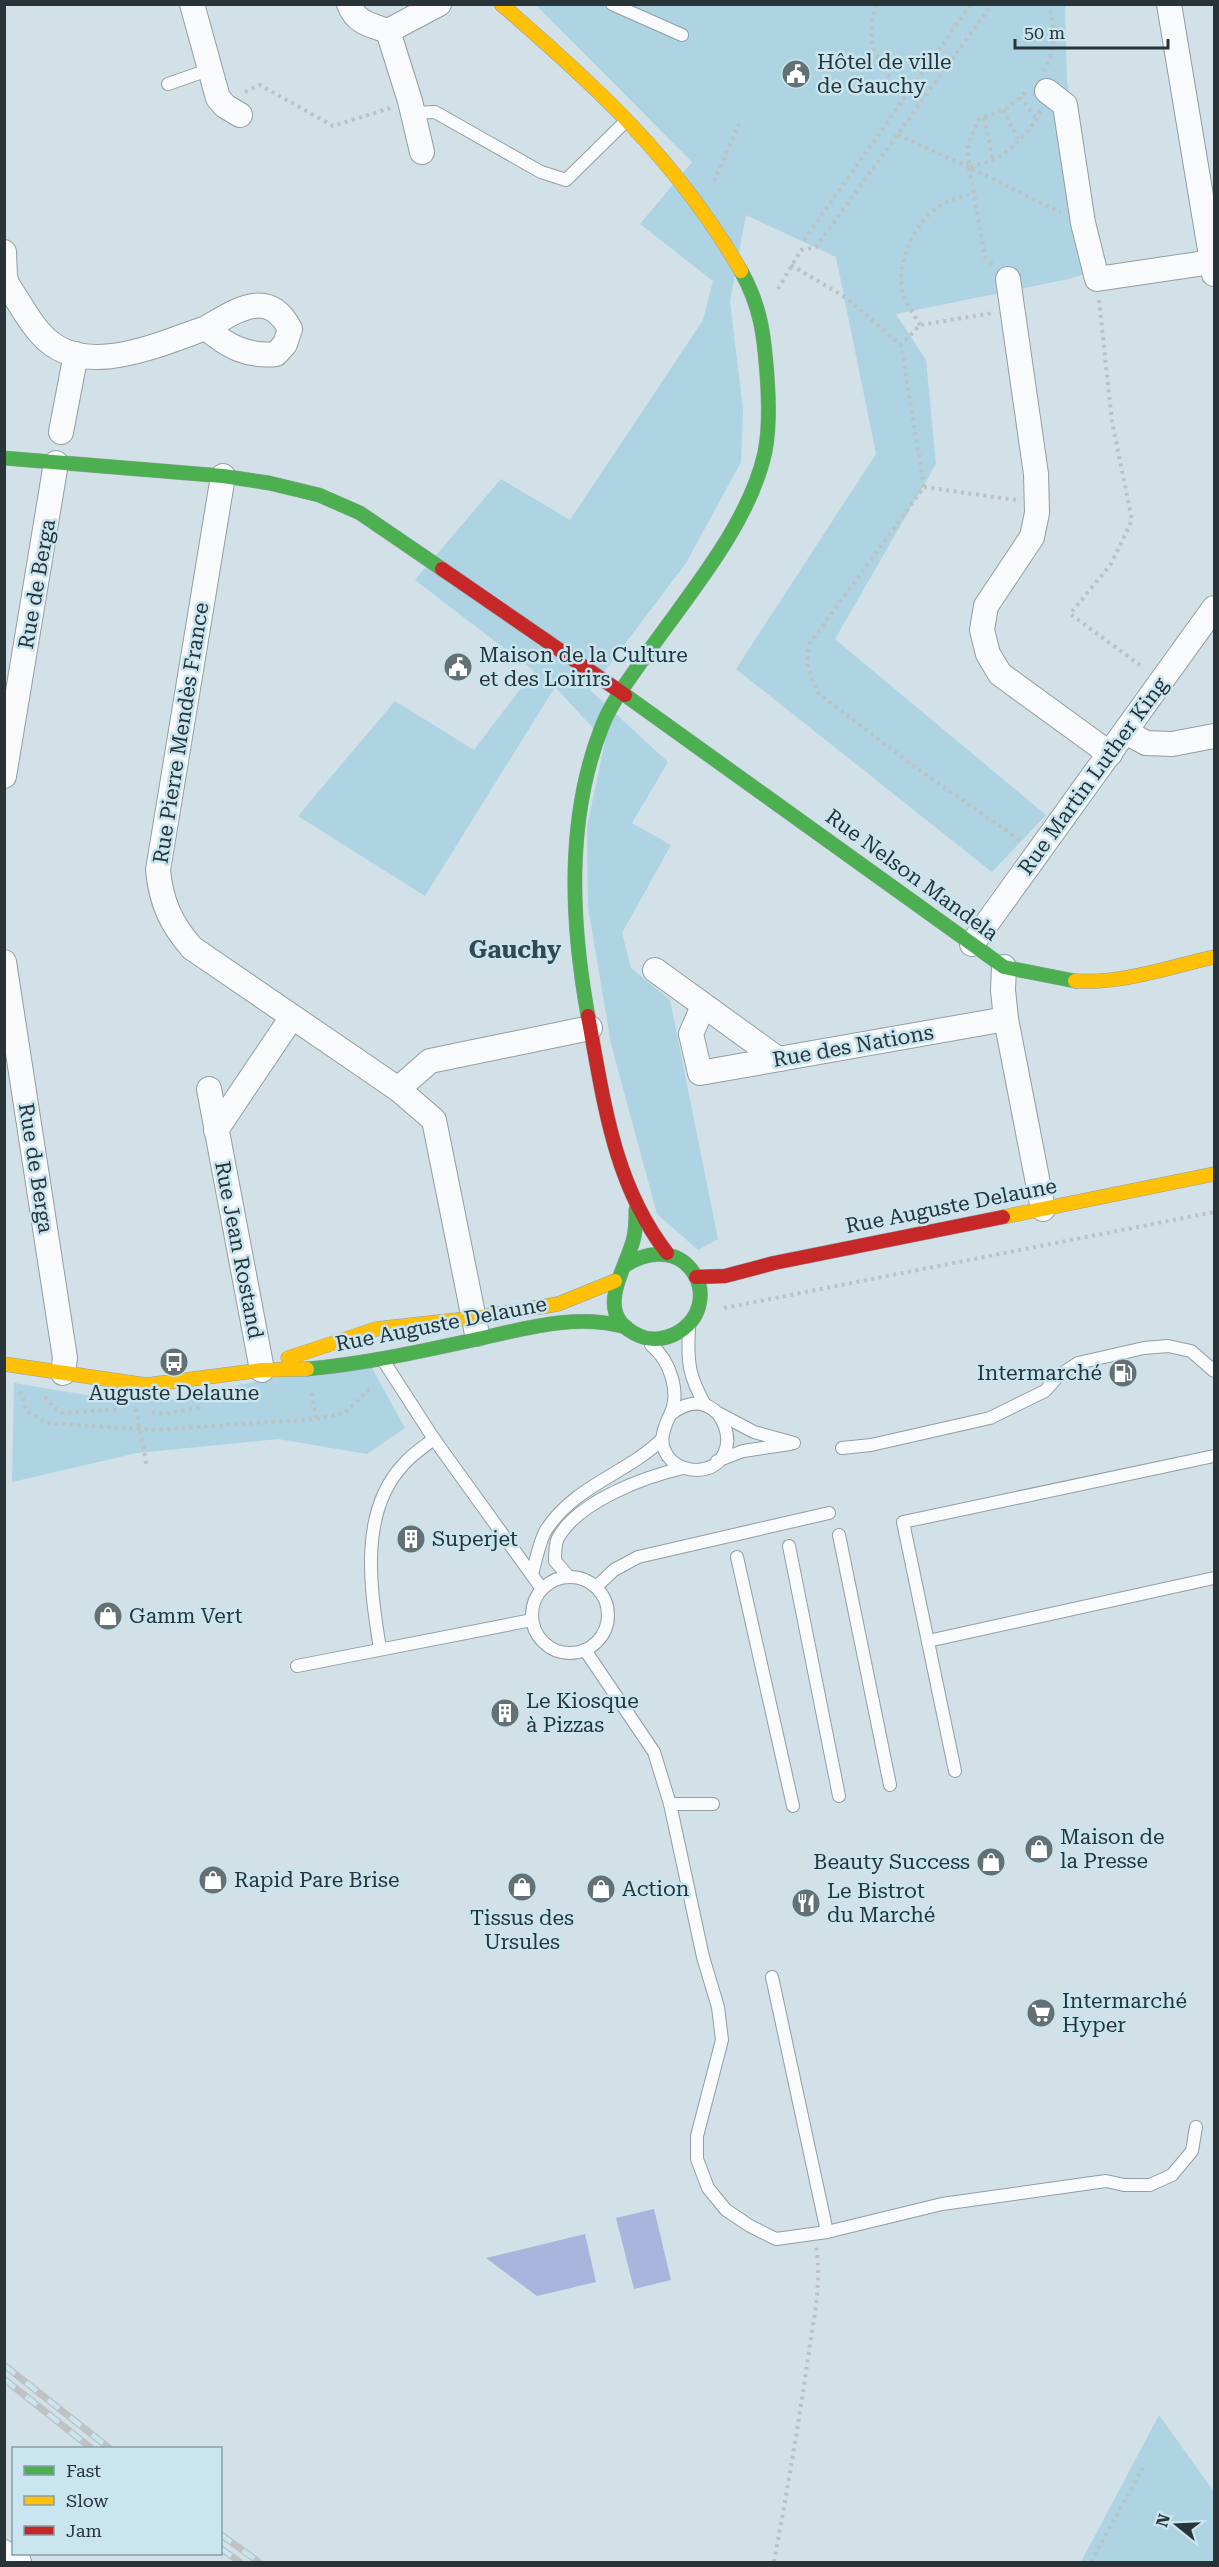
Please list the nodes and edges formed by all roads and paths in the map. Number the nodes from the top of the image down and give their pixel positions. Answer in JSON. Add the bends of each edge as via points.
{"nodes":[{"id":1,"x":192,"y":4,"type":"edge"},
{"id":2,"x":349,"y":4,"type":"edge"},
{"id":3,"x":439,"y":4,"type":"edge"},
{"id":4,"x":501,"y":4,"type":"edge"},
{"id":5,"x":612,"y":4,"type":"edge"},
{"id":6,"x":871,"y":4,"type":"edge"},
{"id":7,"x":876,"y":4,"type":"edge"},
{"id":8,"x":971,"y":4,"type":"edge"},
{"id":9,"x":992,"y":4,"type":"edge"},
{"id":10,"x":1048,"y":4,"type":"edge"},
{"id":11,"x":1169,"y":4,"type":"edge"},
{"id":12,"x":872,"y":16,"type":"junction"},
{"id":13,"x":388,"y":31,"type":"junction"},
{"id":14,"x":682,"y":36,"type":"dead end"},
{"id":15,"x":1048,"y":63,"type":"junction"},
{"id":16,"x":211,"y":69,"type":"junction"},
{"id":17,"x":168,"y":84,"type":"dead end"},
{"id":18,"x":1038,"y":85,"type":"junction"},
{"id":19,"x":907,"y":95,"type":"junction"},
{"id":20,"x":1020,"y":97,"type":"junction"},
{"id":21,"x":218,"y":98,"type":"junction"},
{"id":22,"x":412,"y":107,"type":"junction"},
{"id":23,"x":1003,"y":110,"type":"junction"},
{"id":24,"x":240,"y":115,"type":"dead end"},
{"id":25,"x":984,"y":118,"type":"junction"},
{"id":26,"x":1037,"y":118,"type":"junction"},
{"id":27,"x":628,"y":119,"type":"junction"},
{"id":28,"x":739,"y":124,"type":"dead end"},
{"id":29,"x":898,"y":135,"type":"junction"},
{"id":30,"x":1018,"y":140,"type":"junction"},
{"id":31,"x":422,"y":152,"type":"dead end"},
{"id":32,"x":993,"y":160,"type":"junction"},
{"id":33,"x":969,"y":168,"type":"junction"},
{"id":34,"x":974,"y":194,"type":"junction"},
{"id":35,"x":702,"y":209,"type":"junction"},
{"id":36,"x":1210,"y":220,"type":"edge"},
{"id":37,"x":1083,"y":224,"type":"junction"},
{"id":38,"x":804,"y":240,"type":"dead end"},
{"id":39,"x":4,"y":252,"type":"edge"},
{"id":40,"x":791,"y":265,"type":"junction"},
{"id":41,"x":1214,"y":268,"type":"edge"},
{"id":42,"x":5,"y":276,"type":"edge"},
{"id":43,"x":1008,"y":279,"type":"joint"},
{"id":44,"x":1097,"y":279,"type":"junction"},
{"id":45,"x":757,"y":301,"type":"junction"},
{"id":46,"x":1012,"y":310,"type":"junction"},
{"id":47,"x":920,"y":325,"type":"junction"},
{"id":48,"x":206,"y":328,"type":"dead end"},
{"id":49,"x":900,"y":345,"type":"junction"},
{"id":50,"x":76,"y":354,"type":"junction"},
{"id":51,"x":61,"y":432,"type":"dead end"},
{"id":52,"x":4,"y":458,"type":"edge"},
{"id":53,"x":56,"y":463,"type":"junction"},
{"id":54,"x":223,"y":476,"type":"junction"},
{"id":55,"x":924,"y":487,"type":"junction"},
{"id":56,"x":1036,"y":503,"type":"junction"},
{"id":57,"x":1215,"y":608,"type":"edge"},
{"id":58,"x":1163,"y":681,"type":"junction"},
{"id":59,"x":620,"y":693,"type":"junction"},
{"id":60,"x":1126,"y":732,"type":"junction"},
{"id":61,"x":1215,"y":736,"type":"edge"},
{"id":62,"x":1110,"y":754,"type":"junction"},
{"id":63,"x":4,"y":776,"type":"edge"},
{"id":64,"x":1038,"y":852,"type":"junction"},
{"id":65,"x":972,"y":944,"type":"junction"},
{"id":66,"x":1215,"y":957,"type":"edge"},
{"id":67,"x":4,"y":962,"type":"edge"},
{"id":68,"x":1004,"y":967,"type":"junction"},
{"id":69,"x":655,"y":970,"type":"dead end"},
{"id":70,"x":703,"y":1006,"type":"junction"},
{"id":71,"x":292,"y":1017,"type":"junction"},
{"id":72,"x":1006,"y":1019,"type":"junction"},
{"id":73,"x":590,"y":1028,"type":"junction"},
{"id":74,"x":778,"y":1059,"type":"junction"},
{"id":75,"x":209,"y":1089,"type":"dead end"},
{"id":76,"x":398,"y":1089,"type":"junction"},
{"id":77,"x":216,"y":1130,"type":"junction"},
{"id":78,"x":1215,"y":1174,"type":"edge"},
{"id":79,"x":636,"y":1209,"type":"junction"},
{"id":80,"x":1043,"y":1209,"type":"junction"},
{"id":81,"x":667,"y":1253,"type":"junction"},
{"id":82,"x":624,"y":1266,"type":"junction"},
{"id":83,"x":696,"y":1277,"type":"junction"},
{"id":84,"x":615,"y":1281,"type":"junction"},
{"id":85,"x":689,"y":1325,"type":"junction"},
{"id":86,"x":476,"y":1328,"type":"junction"},
{"id":87,"x":626,"y":1328,"type":"junction"},
{"id":88,"x":376,"y":1329,"type":"junction"},
{"id":89,"x":640,"y":1337,"type":"junction"},
{"id":90,"x":4,"y":1364,"type":"edge"},
{"id":91,"x":386,"y":1365,"type":"junction"},
{"id":92,"x":20,"y":1366,"type":"junction"},
{"id":93,"x":262,"y":1370,"type":"junction"},
{"id":94,"x":1215,"y":1371,"type":"edge"},
{"id":95,"x":63,"y":1373,"type":"junction"},
{"id":96,"x":132,"y":1385,"type":"junction"},
{"id":97,"x":705,"y":1406,"type":"junction"},
{"id":98,"x":717,"y":1413,"type":"junction"},
{"id":99,"x":671,"y":1414,"type":"junction"},
{"id":100,"x":140,"y":1429,"type":"junction"},
{"id":101,"x":434,"y":1439,"type":"junction"},
{"id":102,"x":662,"y":1439,"type":"junction"},
{"id":103,"x":842,"y":1448,"type":"dead end"},
{"id":104,"x":1215,"y":1456,"type":"edge"},
{"id":105,"x":717,"y":1461,"type":"junction"},
{"id":106,"x":147,"y":1468,"type":"dead end"},
{"id":107,"x":683,"y":1468,"type":"junction"},
{"id":108,"x":830,"y":1512,"type":"dead end"},
{"id":109,"x":839,"y":1535,"type":"dead end"},
{"id":110,"x":789,"y":1546,"type":"dead end"},
{"id":111,"x":737,"y":1557,"type":"dead end"},
{"id":112,"x":532,"y":1574,"type":"junction"},
{"id":113,"x":569,"y":1577,"type":"junction"},
{"id":114,"x":1215,"y":1578,"type":"edge"},
{"id":115,"x":596,"y":1587,"type":"junction"},
{"id":116,"x":542,"y":1589,"type":"junction"},
{"id":117,"x":532,"y":1620,"type":"junction"},
{"id":118,"x":928,"y":1641,"type":"junction"},
{"id":119,"x":380,"y":1649,"type":"junction"},
{"id":120,"x":585,"y":1650,"type":"junction"},
{"id":121,"x":297,"y":1666,"type":"dead end"},
{"id":122,"x":955,"y":1771,"type":"dead end"},
{"id":123,"x":890,"y":1785,"type":"dead end"},
{"id":124,"x":839,"y":1796,"type":"dead end"},
{"id":125,"x":670,"y":1804,"type":"junction"},
{"id":126,"x":713,"y":1804,"type":"dead end"},
{"id":127,"x":792,"y":1806,"type":"dead end"},
{"id":128,"x":772,"y":1977,"type":"dead end"},
{"id":129,"x":1196,"y":2127,"type":"dead end"},
{"id":130,"x":827,"y":2232,"type":"junction"},
{"id":131,"x":814,"y":2234,"type":"junction"},
{"id":132,"x":1145,"y":2464,"type":"dead end"},
{"id":133,"x":4,"y":2552,"type":"edge"},
{"id":134,"x":19,"y":2562,"type":"edge"},
{"id":135,"x":774,"y":2562,"type":"edge"},
{"id":136,"x":1091,"y":2562,"type":"edge"}],
"edges":[{"from":1,"to":16,"type":"street"},
{"from":2,"to":13,"type":"street","via":[[353,16],[361,22]]},
{"from":3,"to":13,"type":"street"},
{"from":4,"to":27,"type":"street"},
{"from":5,"to":14,"type":"lane"},
{"from":6,"to":12,"type":"path"},
{"from":7,"to":12,"type":"path"},
{"from":8,"to":19,"type":"path"},
{"from":9,"to":29,"type":"path"},
{"from":10,"to":15,"type":"path","via":[[1053,41]]},
{"from":11,"to":36,"type":"street"},
{"from":12,"to":19,"type":"path","via":[[870,36],[879,59],[887,76]]},
{"from":13,"to":22,"type":"street"},
{"from":15,"to":18,"type":"path"},
{"from":15,"to":18,"type":"path","via":[[1053,68]]},
{"from":16,"to":17,"type":"lane"},
{"from":16,"to":21,"type":"street"},
{"from":18,"to":20,"type":"path"},
{"from":18,"to":26,"type":"path"},
{"from":18,"to":37,"type":"street","via":[[1065,105]]},
{"from":19,"to":38,"type":"path"},
{"from":20,"to":23,"type":"path"},
{"from":20,"to":26,"type":"path"},
{"from":21,"to":22,"type":"path","via":[[260,85],[333,126]]},
{"from":21,"to":24,"type":"street"},
{"from":22,"to":27,"type":"lane","via":[[435,112],[541,172],[566,180]]},
{"from":22,"to":31,"type":"street"},
{"from":23,"to":25,"type":"path"},
{"from":23,"to":30,"type":"path"},
{"from":25,"to":32,"type":"path"},
{"from":25,"to":33,"type":"path","via":[[978,120],[968,144]]},
{"from":26,"to":30,"type":"path"},
{"from":27,"to":35,"type":"street","via":[[674,169]]},
{"from":28,"to":35,"type":"path"},
{"from":29,"to":33,"type":"path"},
{"from":29,"to":40,"type":"path","via":[[816,247],[801,250]]},
{"from":30,"to":32,"type":"path"},
{"from":32,"to":33,"type":"path"},
{"from":33,"to":34,"type":"path"},
{"from":33,"to":37,"type":"path"},
{"from":34,"to":43,"type":"path","via":[[985,257]]},
{"from":34,"to":47,"type":"path","via":[[935,209],[917,228],[906,254],[900,276],[904,297]]},
{"from":35,"to":45,"type":"street"},
{"from":36,"to":41,"type":"street"},
{"from":37,"to":44,"type":"street"},
{"from":39,"to":42,"type":"street"},
{"from":40,"to":45,"type":"path","via":[[780,288]]},
{"from":40,"to":49,"type":"path","via":[[848,298]]},
{"from":41,"to":44,"type":"street"},
{"from":42,"to":50,"type":"street","via":[[41,335]]},
{"from":43,"to":46,"type":"street"},
{"from":44,"to":58,"type":"path","via":[[1112,422],[1132,520],[1111,564],[1070,614]]},
{"from":45,"to":59,"type":"street","via":[[771,412],[766,453],[748,498]]},
{"from":46,"to":47,"type":"path"},
{"from":46,"to":56,"type":"street","via":[[1036,474]]},
{"from":47,"to":49,"type":"path"},
{"from":48,"to":50,"type":"street","via":[[132,353],[102,358]]},
{"from":49,"to":55,"type":"path"},
{"from":50,"to":51,"type":"street"},
{"from":52,"to":53,"type":"street","name":"Rue Nelson Mandela"},
{"from":53,"to":54,"type":"street","name":"Rue Nelson Mandela"},
{"from":53,"to":63,"type":"street","name":"Rue de Berga"},
{"from":54,"to":59,"type":"street","name":"Rue Nelson Mandela","via":[[319,495],[360,513]]},
{"from":54,"to":71,"type":"street","name":"Rue Pierre Mendès France","via":[[158,870],[160,892],[175,929],[192,948]]},
{"from":55,"to":56,"type":"path"},
{"from":55,"to":64,"type":"path","via":[[810,643],[807,669],[818,693],[857,725]]},
{"from":56,"to":62,"type":"street","via":[[1032,537],[986,606],[982,630],[988,654],[1000,674]]},
{"from":57,"to":58,"type":"street","name":"Rue Martin Luther King"},
{"from":58,"to":60,"type":"street","name":"Rue Martin Luther King"},
{"from":59,"to":65,"type":"street","name":"Rue Nelson Mandela"},
{"from":59,"to":73,"type":"street","via":[[591,758],[578,816],[578,924]]},
{"from":60,"to":61,"type":"street","via":[[1146,743],[1172,744]]},
{"from":60,"to":62,"type":"street","name":"Rue Martin Luther King"},
{"from":62,"to":64,"type":"street","name":"Rue Martin Luther King"},
{"from":64,"to":65,"type":"street","name":"Rue Martin Luther King"},
{"from":65,"to":68,"type":"street","name":"Rue Nelson Mandela"},
{"from":66,"to":68,"type":"street","name":"Rue Nelson Mandela","via":[[1084,981]]},
{"from":67,"to":95,"type":"street","name":"Rue de Berga","via":[[65,1358]]},
{"from":68,"to":72,"type":"street"},
{"from":69,"to":70,"type":"street"},
{"from":70,"to":74,"type":"street"},
{"from":70,"to":74,"type":"street","name":"Rue des Nations","via":[[691,1034],[700,1073]]},
{"from":71,"to":76,"type":"street","name":"Rue Pierre Mendès France"},
{"from":71,"to":77,"type":"street"},
{"from":72,"to":74,"type":"street","name":"Rue des Nations"},
{"from":72,"to":80,"type":"street"},
{"from":73,"to":76,"type":"street","via":[[430,1061]]},
{"from":73,"to":79,"type":"street","via":[[618,1157]]},
{"from":75,"to":77,"type":"street","name":"Rue Jean Rostand"},
{"from":76,"to":86,"type":"street","name":"Rue Pierre Mendès France","via":[[435,1120]]},
{"from":77,"to":93,"type":"street","name":"Rue Jean Rostand"},
{"from":78,"to":80,"type":"street","name":"Rue Auguste Delaune"},
{"from":79,"to":81,"type":"street"},
{"from":79,"to":82,"type":"street","via":[[634,1236]]},
{"from":80,"to":83,"type":"street","name":"Rue Auguste Delaune","via":[[724,1276]]},
{"from":81,"to":82,"type":"street","via":[[644,1254]]},
{"from":81,"to":83,"type":"street","via":[[689,1266]]},
{"from":82,"to":84,"type":"street"},
{"from":83,"to":85,"type":"street","via":[[700,1302]]},
{"from":84,"to":86,"type":"street","name":"Rue Auguste Delaune","via":[[558,1304]]},
{"from":84,"to":87,"type":"street","via":[[614,1306]]},
{"from":85,"to":89,"type":"street","via":[[666,1338]]},
{"from":85,"to":97,"type":"lane","via":[[687,1359]]},
{"from":86,"to":87,"type":"street","name":"Rue Auguste Delaune","via":[[587,1319]]},
{"from":86,"to":88,"type":"street","name":"Rue Auguste Delaune"},
{"from":86,"to":91,"type":"street","name":"Rue Auguste Delaune"},
{"from":87,"to":89,"type":"street"},
{"from":88,"to":91,"type":"street"},
{"from":88,"to":93,"type":"street","name":"Rue Auguste Delaune"},
{"from":89,"to":99,"type":"lane","via":[[658,1351],[671,1377]]},
{"from":90,"to":92,"type":"street","name":"Rue Auguste Delaune"},
{"from":91,"to":93,"type":"street","name":"Rue Auguste Delaune"},
{"from":91,"to":100,"type":"path","via":[[345,1413],[316,1419]]},
{"from":91,"to":101,"type":"lane"},
{"from":92,"to":95,"type":"street","name":"Rue Auguste Delaune"},
{"from":92,"to":100,"type":"path","via":[[20,1390],[27,1411],[46,1423]]},
{"from":93,"to":96,"type":"street","name":"Rue Auguste Delaune"},
{"from":94,"to":103,"type":"lane","via":[[1191,1351],[1168,1346],[1144,1348],[1078,1363],[1058,1376],[1046,1391],[990,1418]]},
{"from":95,"to":96,"type":"street","name":"Rue Auguste Delaune"},
{"from":96,"to":100,"type":"path"},
{"from":97,"to":98,"type":"lane"},
{"from":97,"to":99,"type":"lane","via":[[687,1405]]},
{"from":98,"to":105,"type":"lane","via":[[724,1421],[728,1442]]},
{"from":98,"to":105,"type":"lane","via":[[754,1432],[794,1443],[743,1451]]},
{"from":99,"to":102,"type":"lane"},
{"from":100,"to":106,"type":"path"},
{"from":101,"to":112,"type":"lane"},
{"from":101,"to":119,"type":"lane","via":[[401,1466],[385,1490],[376,1522],[369,1557]]},
{"from":102,"to":107,"type":"lane","via":[[668,1457]]},
{"from":102,"to":112,"type":"lane","via":[[567,1504],[545,1531]]},
{"from":104,"to":118,"type":"lane","via":[[903,1522]]},
{"from":105,"to":107,"type":"lane","via":[[701,1470]]},
{"from":107,"to":113,"type":"lane","via":[[629,1484],[578,1516],[557,1539],[555,1561]]},
{"from":108,"to":115,"type":"lane","via":[[638,1557],[614,1570]]},
{"from":109,"to":123,"type":"lane"},
{"from":110,"to":124,"type":"lane"},
{"from":111,"to":127,"type":"lane"},
{"from":112,"to":116,"type":"lane"},
{"from":113,"to":115,"type":"lane"},
{"from":113,"to":116,"type":"lane","via":[[559,1578]]},
{"from":114,"to":118,"type":"lane"},
{"from":115,"to":120,"type":"lane","via":[[606,1603],[608,1622],[600,1638]]},
{"from":116,"to":117,"type":"lane","via":[[535,1598]]},
{"from":117,"to":119,"type":"lane"},
{"from":117,"to":120,"type":"lane","via":[[535,1632],[552,1649],[574,1653]]},
{"from":118,"to":122,"type":"lane"},
{"from":119,"to":121,"type":"lane"},
{"from":120,"to":125,"type":"lane","via":[[654,1752]]},
{"from":125,"to":126,"type":"lane"},
{"from":125,"to":131,"type":"lane","via":[[703,1957],[718,2007],[722,2040],[697,2136],[697,2159],[708,2188],[726,2210],[750,2226],[776,2239]]},
{"from":128,"to":130,"type":"lane"},
{"from":129,"to":130,"type":"lane","via":[[1192,2151],[1172,2175],[1150,2185],[1106,2181],[942,2204]]},
{"from":130,"to":131,"type":"lane"},
{"from":131,"to":135,"type":"path","via":[[820,2266]]},
{"from":132,"to":136,"type":"path"},
{"from":133,"to":134,"type":"street"}]}
